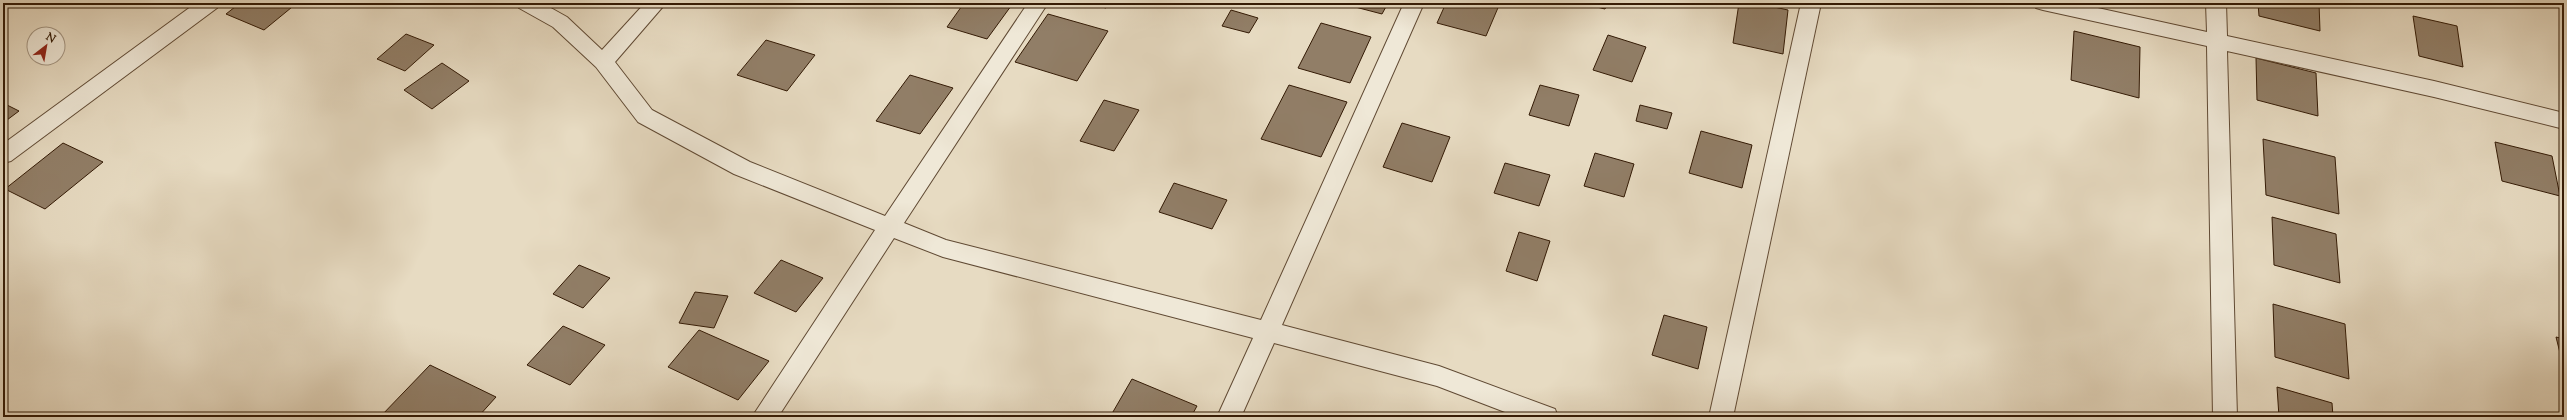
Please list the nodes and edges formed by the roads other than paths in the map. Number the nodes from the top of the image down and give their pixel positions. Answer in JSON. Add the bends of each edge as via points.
{"nodes":[{"id":1,"x":210,"y":3,"type":"edge"},
{"id":2,"x":526,"y":3,"type":"edge"},
{"id":3,"x":656,"y":3,"type":"edge"},
{"id":4,"x":1038,"y":3,"type":"edge"},
{"id":5,"x":1414,"y":3,"type":"edge"},
{"id":6,"x":1811,"y":3,"type":"edge"},
{"id":7,"x":2042,"y":3,"type":"edge"},
{"id":8,"x":2216,"y":3,"type":"edge"},
{"id":9,"x":2217,"y":41,"type":"junction"},
{"id":10,"x":603,"y":62,"type":"junction"},
{"id":11,"x":2564,"y":121,"type":"edge"},
{"id":12,"x":3,"y":155,"type":"edge"},
{"id":13,"x":888,"y":227,"type":"junction"},
{"id":14,"x":1266,"y":332,"type":"junction"},
{"id":15,"x":764,"y":417,"type":"edge"},
{"id":16,"x":1230,"y":417,"type":"edge"},
{"id":17,"x":1546,"y":417,"type":"edge"},
{"id":18,"x":1720,"y":417,"type":"edge"},
{"id":19,"x":2225,"y":417,"type":"edge"}],
"edges":[{"from":1,"to":12,"type":"street"},
{"from":2,"to":10,"type":"street","via":[[560,22]]},
{"from":3,"to":10,"type":"street"},
{"from":4,"to":13,"type":"street"},
{"from":5,"to":14,"type":"street"},
{"from":6,"to":18,"type":"street"},
{"from":7,"to":9,"type":"street"},
{"from":8,"to":9,"type":"street"},
{"from":9,"to":11,"type":"street"},
{"from":9,"to":19,"type":"street"},
{"from":10,"to":13,"type":"street","via":[[645,116],[742,168]]},
{"from":13,"to":14,"type":"street","via":[[943,248]]},
{"from":13,"to":15,"type":"street"},
{"from":14,"to":16,"type":"street"},
{"from":14,"to":17,"type":"street","via":[[1439,376]]}]}
